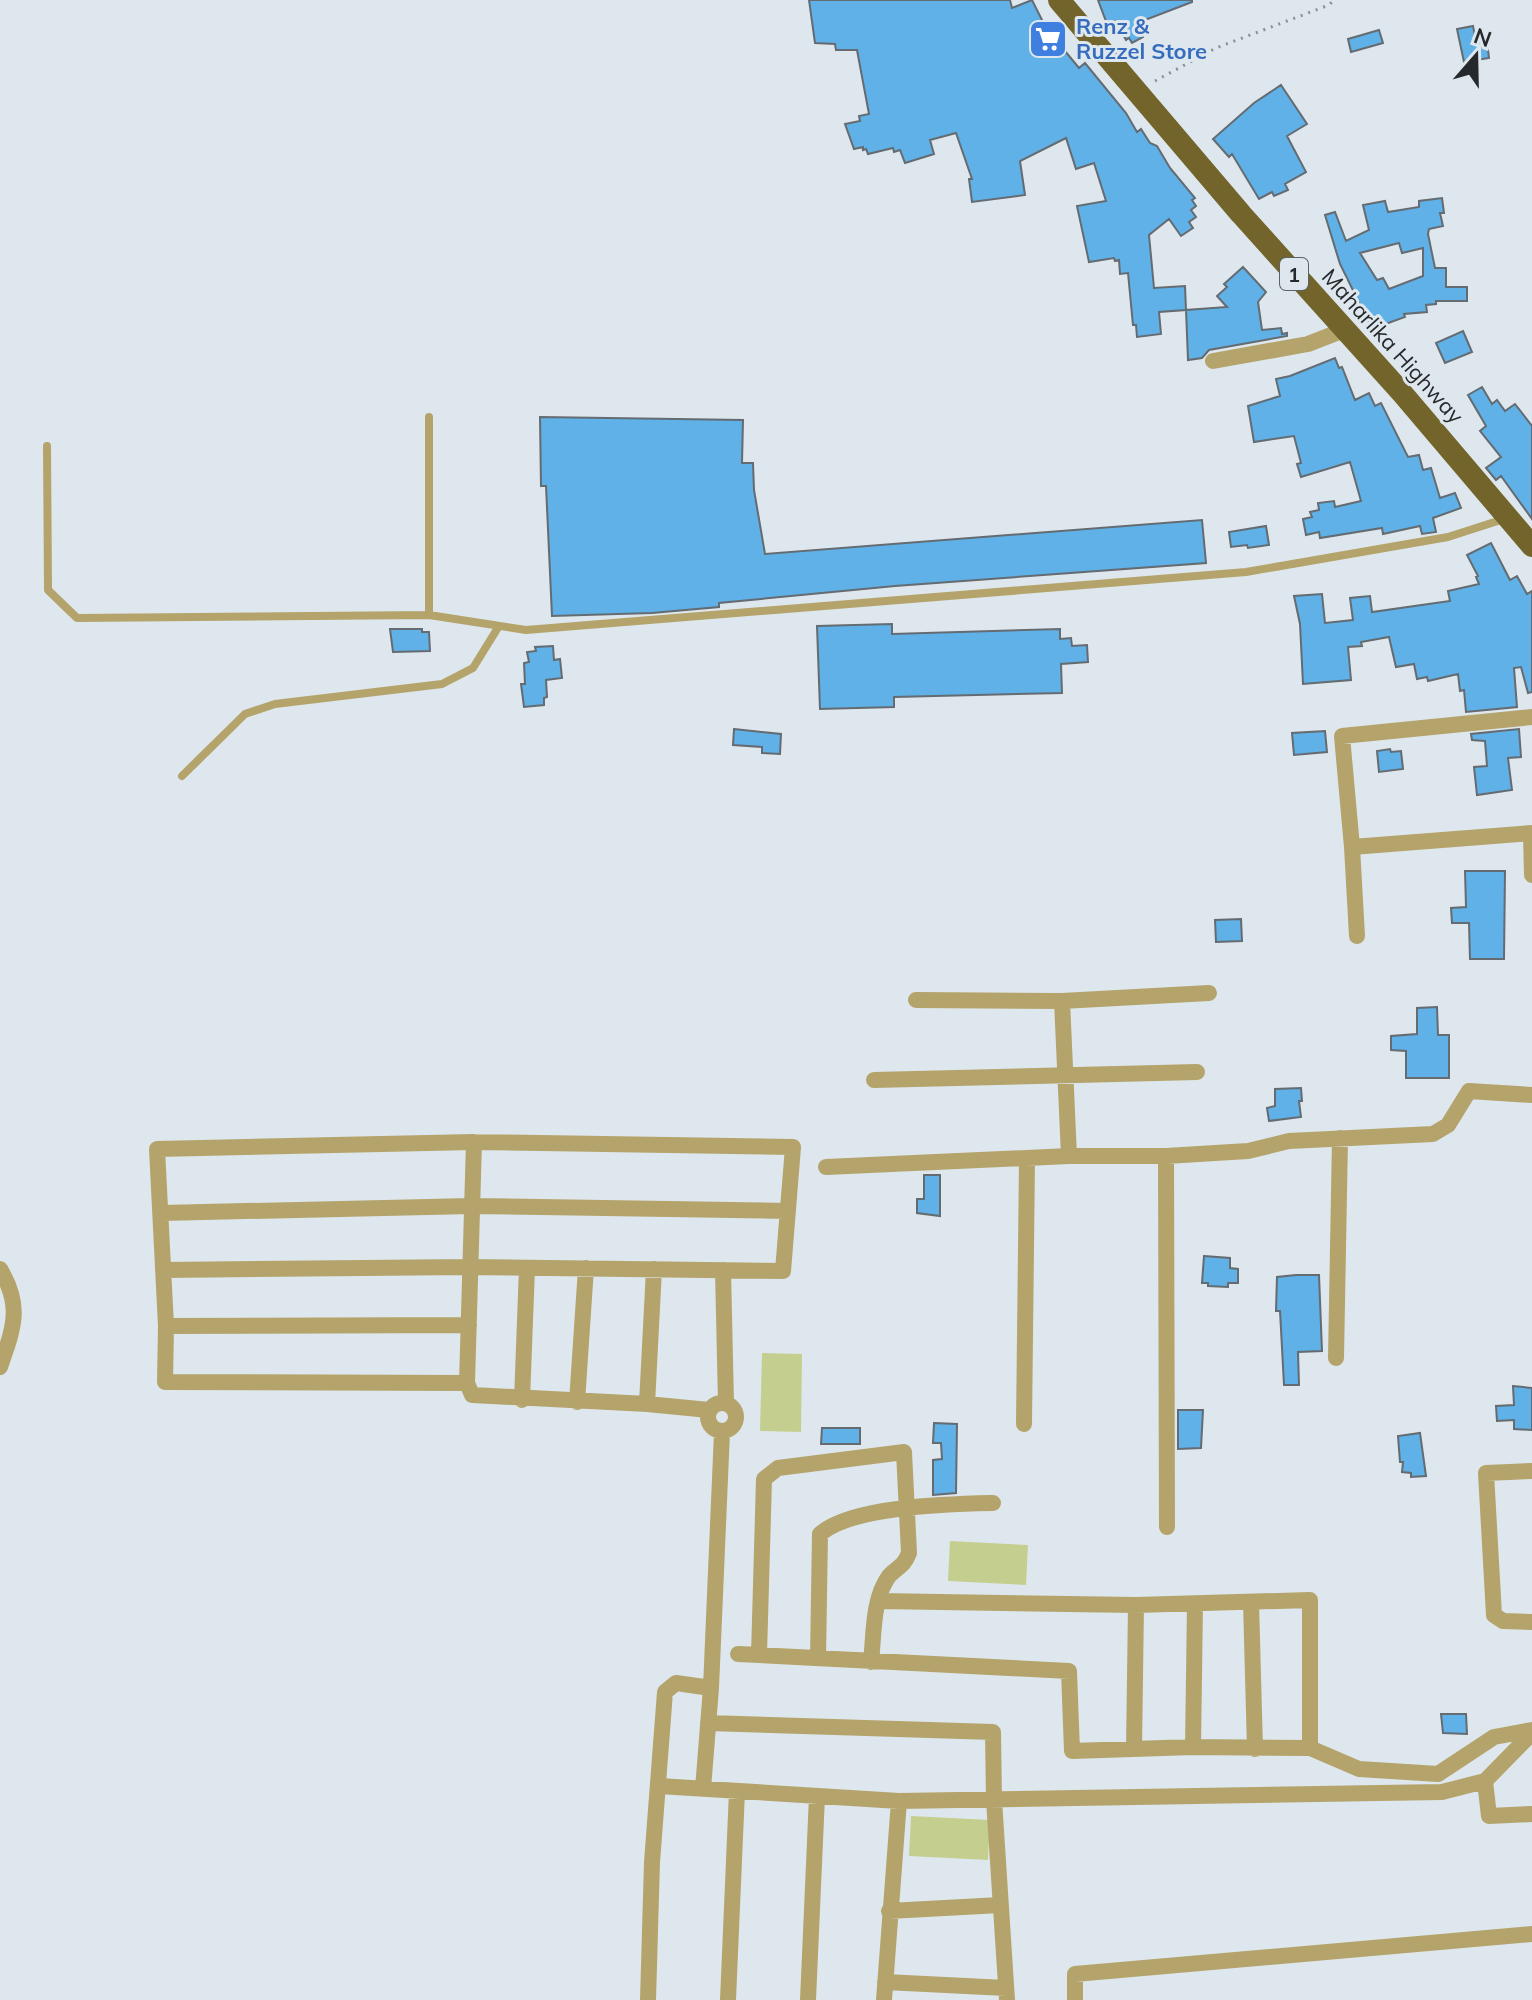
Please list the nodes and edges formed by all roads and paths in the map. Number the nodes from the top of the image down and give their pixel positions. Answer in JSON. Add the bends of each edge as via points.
{"nodes":[{"id":1,"x":1059,"y":0,"type":"edge"},
{"id":2,"x":1334,"y":0,"type":"edge"},
{"id":3,"x":1139,"y":93,"type":"junction"},
{"id":4,"x":1344,"y":330,"type":"junction"},
{"id":5,"x":1213,"y":361,"type":"dead end"},
{"id":6,"x":429,"y":417,"type":"dead end"},
{"id":7,"x":47,"y":446,"type":"dead end"},
{"id":8,"x":1508,"y":518,"type":"junction"},
{"id":9,"x":1532,"y":546,"type":"edge"},
{"id":10,"x":429,"y":615,"type":"junction"},
{"id":11,"x":499,"y":626,"type":"junction"},
{"id":12,"x":1532,"y":717,"type":"edge"},
{"id":13,"x":182,"y":776,"type":"dead end"},
{"id":14,"x":1531,"y":833,"type":"edge"},
{"id":15,"x":1352,"y":847,"type":"junction"},
{"id":16,"x":1532,"y":875,"type":"edge"},
{"id":17,"x":1357,"y":936,"type":"dead end"},
{"id":18,"x":1209,"y":993,"type":"dead end"},
{"id":19,"x":916,"y":1000,"type":"dead end"},
{"id":20,"x":1062,"y":1001,"type":"junction"},
{"id":21,"x":1197,"y":1072,"type":"dead end"},
{"id":22,"x":1065,"y":1075,"type":"junction"},
{"id":23,"x":874,"y":1080,"type":"dead end"},
{"id":24,"x":1532,"y":1095,"type":"edge"},
{"id":25,"x":1340,"y":1138,"type":"junction"},
{"id":26,"x":474,"y":1142,"type":"junction"},
{"id":27,"x":1069,"y":1156,"type":"junction"},
{"id":28,"x":1166,"y":1156,"type":"junction"},
{"id":29,"x":1027,"y":1159,"type":"junction"},
{"id":30,"x":826,"y":1167,"type":"dead end"},
{"id":31,"x":471,"y":1206,"type":"junction"},
{"id":32,"x":788,"y":1211,"type":"junction"},
{"id":33,"x":162,"y":1213,"type":"junction"},
{"id":34,"x":469,"y":1267,"type":"junction"},
{"id":35,"x":527,"y":1268,"type":"junction"},
{"id":36,"x":586,"y":1268,"type":"junction"},
{"id":37,"x":0,"y":1269,"type":"edge"},
{"id":38,"x":654,"y":1269,"type":"junction"},
{"id":39,"x":164,"y":1270,"type":"junction"},
{"id":40,"x":723,"y":1270,"type":"junction"},
{"id":41,"x":469,"y":1325,"type":"junction"},
{"id":42,"x":166,"y":1326,"type":"junction"},
{"id":43,"x":1336,"y":1358,"type":"dead end"},
{"id":44,"x":0,"y":1367,"type":"edge"},
{"id":45,"x":467,"y":1383,"type":"junction"},
{"id":46,"x":522,"y":1400,"type":"junction"},
{"id":47,"x":577,"y":1402,"type":"junction"},
{"id":48,"x":726,"y":1403,"type":"junction"},
{"id":49,"x":647,"y":1404,"type":"junction"},
{"id":50,"x":709,"y":1410,"type":"junction"},
{"id":51,"x":1024,"y":1424,"type":"dead end"},
{"id":52,"x":722,"y":1432,"type":"junction"},
{"id":53,"x":1532,"y":1471,"type":"edge"},
{"id":54,"x":993,"y":1503,"type":"dead end"},
{"id":55,"x":905,"y":1508,"type":"junction"},
{"id":56,"x":1167,"y":1527,"type":"dead end"},
{"id":57,"x":878,"y":1601,"type":"junction"},
{"id":58,"x":1251,"y":1602,"type":"junction"},
{"id":59,"x":1195,"y":1604,"type":"junction"},
{"id":60,"x":1136,"y":1605,"type":"junction"},
{"id":61,"x":1532,"y":1622,"type":"edge"},
{"id":62,"x":738,"y":1654,"type":"dead end"},
{"id":63,"x":759,"y":1655,"type":"junction"},
{"id":64,"x":818,"y":1658,"type":"junction"},
{"id":65,"x":871,"y":1662,"type":"junction"},
{"id":66,"x":711,"y":1688,"type":"junction"},
{"id":67,"x":708,"y":1723,"type":"junction"},
{"id":68,"x":1532,"y":1732,"type":"edge"},
{"id":69,"x":1193,"y":1747,"type":"junction"},
{"id":70,"x":1310,"y":1748,"type":"junction"},
{"id":71,"x":1134,"y":1749,"type":"junction"},
{"id":72,"x":1255,"y":1749,"type":"junction"},
{"id":73,"x":1485,"y":1781,"type":"junction"},
{"id":74,"x":659,"y":1786,"type":"junction"},
{"id":75,"x":703,"y":1789,"type":"junction"},
{"id":76,"x":737,"y":1791,"type":"junction"},
{"id":77,"x":817,"y":1796,"type":"junction"},
{"id":78,"x":994,"y":1800,"type":"junction"},
{"id":79,"x":899,"y":1801,"type":"junction"},
{"id":80,"x":1532,"y":1814,"type":"edge"},
{"id":81,"x":1000,"y":1905,"type":"junction"},
{"id":82,"x":889,"y":1911,"type":"junction"},
{"id":83,"x":1532,"y":1934,"type":"edge"},
{"id":84,"x":885,"y":1982,"type":"junction"},
{"id":85,"x":1006,"y":1994,"type":"edge"},
{"id":86,"x":648,"y":2000,"type":"edge"},
{"id":87,"x":728,"y":2000,"type":"edge"},
{"id":88,"x":808,"y":2000,"type":"edge"},
{"id":89,"x":884,"y":2000,"type":"edge"},
{"id":90,"x":1075,"y":2000,"type":"edge"}],
"edges":[{"from":1,"to":3,"type":"highway","name":"Maharlika Highway","number":"1"},
{"from":2,"to":3,"type":"path","via":[[1216,48]]},
{"from":3,"to":4,"type":"highway","name":"Maharlika Highway","number":"1"},
{"from":4,"to":5,"type":"street","via":[[1308,344]]},
{"from":4,"to":8,"type":"highway","name":"Maharlika Highway","number":"1"},
{"from":6,"to":10,"type":"lane"},
{"from":7,"to":10,"type":"lane","via":[[48,590],[77,618]]},
{"from":8,"to":9,"type":"highway","name":"Maharlika Highway","number":"1"},
{"from":8,"to":11,"type":"lane","via":[[1448,537],[1246,572],[526,630]]},
{"from":10,"to":11,"type":"lane"},
{"from":11,"to":13,"type":"lane","via":[[473,668],[442,684],[275,704],[245,714]]},
{"from":12,"to":15,"type":"street","via":[[1342,736]]},
{"from":14,"to":15,"type":"street"},
{"from":14,"to":16,"type":"street"},
{"from":15,"to":17,"type":"street"},
{"from":18,"to":20,"type":"street"},
{"from":19,"to":20,"type":"street"},
{"from":20,"to":22,"type":"street"},
{"from":21,"to":22,"type":"street"},
{"from":22,"to":23,"type":"street"},
{"from":22,"to":27,"type":"street"},
{"from":24,"to":25,"type":"street","via":[[1469,1091],[1448,1125],[1433,1134]]},
{"from":25,"to":28,"type":"street"},
{"from":25,"to":43,"type":"street"},
{"from":26,"to":31,"type":"street"},
{"from":26,"to":32,"type":"street","via":[[793,1147]]},
{"from":26,"to":33,"type":"street","via":[[157,1149]]},
{"from":27,"to":28,"type":"street"},
{"from":27,"to":29,"type":"street"},
{"from":28,"to":56,"type":"street"},
{"from":29,"to":30,"type":"street"},
{"from":29,"to":51,"type":"street"},
{"from":31,"to":32,"type":"street"},
{"from":31,"to":33,"type":"street"},
{"from":31,"to":34,"type":"street"},
{"from":32,"to":40,"type":"street","via":[[783,1271]]},
{"from":33,"to":39,"type":"street"},
{"from":34,"to":35,"type":"street"},
{"from":34,"to":39,"type":"street"},
{"from":34,"to":41,"type":"street"},
{"from":35,"to":36,"type":"street"},
{"from":35,"to":46,"type":"street"},
{"from":36,"to":38,"type":"street"},
{"from":36,"to":47,"type":"street"},
{"from":37,"to":44,"type":"street","via":[[16,1320]]},
{"from":38,"to":40,"type":"street"},
{"from":38,"to":49,"type":"street"},
{"from":39,"to":42,"type":"street"},
{"from":40,"to":48,"type":"street"},
{"from":41,"to":42,"type":"street"},
{"from":41,"to":45,"type":"street"},
{"from":42,"to":45,"type":"street","via":[[165,1382]]},
{"from":45,"to":46,"type":"street","via":[[472,1395]]},
{"from":46,"to":47,"type":"street"},
{"from":47,"to":49,"type":"street"},
{"from":48,"to":50,"type":"street"},
{"from":48,"to":52,"type":"street","via":[[736,1419]]},
{"from":49,"to":50,"type":"street"},
{"from":50,"to":52,"type":"street","via":[[713,1429]]},
{"from":52,"to":66,"type":"street"},
{"from":53,"to":61,"type":"street","via":[[1486,1473],[1494,1615],[1503,1621]]},
{"from":54,"to":55,"type":"street"},
{"from":55,"to":57,"type":"street","via":[[909,1553],[903,1567],[890,1575]]},
{"from":55,"to":63,"type":"street","via":[[904,1452],[778,1468],[764,1479]]},
{"from":55,"to":64,"type":"street","via":[[833,1523],[820,1534]]},
{"from":57,"to":60,"type":"street"},
{"from":57,"to":65,"type":"street"},
{"from":58,"to":59,"type":"street"},
{"from":58,"to":70,"type":"street","via":[[1310,1600]]},
{"from":58,"to":72,"type":"street"},
{"from":59,"to":60,"type":"street"},
{"from":59,"to":69,"type":"street"},
{"from":60,"to":71,"type":"street"},
{"from":62,"to":63,"type":"street"},
{"from":63,"to":64,"type":"street"},
{"from":64,"to":65,"type":"street"},
{"from":65,"to":71,"type":"street","via":[[1069,1671],[1072,1751]]},
{"from":66,"to":67,"type":"street"},
{"from":66,"to":74,"type":"street","via":[[676,1683],[665,1692]]},
{"from":67,"to":75,"type":"street"},
{"from":67,"to":78,"type":"street","via":[[993,1732]]},
{"from":68,"to":70,"type":"street","via":[[1494,1737],[1438,1774],[1359,1769]]},
{"from":68,"to":73,"type":"street"},
{"from":69,"to":71,"type":"street"},
{"from":69,"to":72,"type":"street"},
{"from":70,"to":72,"type":"street"},
{"from":73,"to":78,"type":"street","via":[[1442,1792]]},
{"from":73,"to":80,"type":"street","via":[[1489,1816]]},
{"from":74,"to":75,"type":"street"},
{"from":74,"to":86,"type":"street"},
{"from":75,"to":76,"type":"street"},
{"from":76,"to":77,"type":"street"},
{"from":76,"to":87,"type":"street"},
{"from":77,"to":79,"type":"street"},
{"from":77,"to":88,"type":"street"},
{"from":78,"to":79,"type":"street"},
{"from":78,"to":81,"type":"street"},
{"from":79,"to":82,"type":"street"},
{"from":81,"to":82,"type":"street"},
{"from":81,"to":85,"type":"street"},
{"from":82,"to":84,"type":"street"},
{"from":83,"to":90,"type":"street","via":[[1075,1974]]},
{"from":84,"to":85,"type":"street"},
{"from":84,"to":89,"type":"street"}]}
